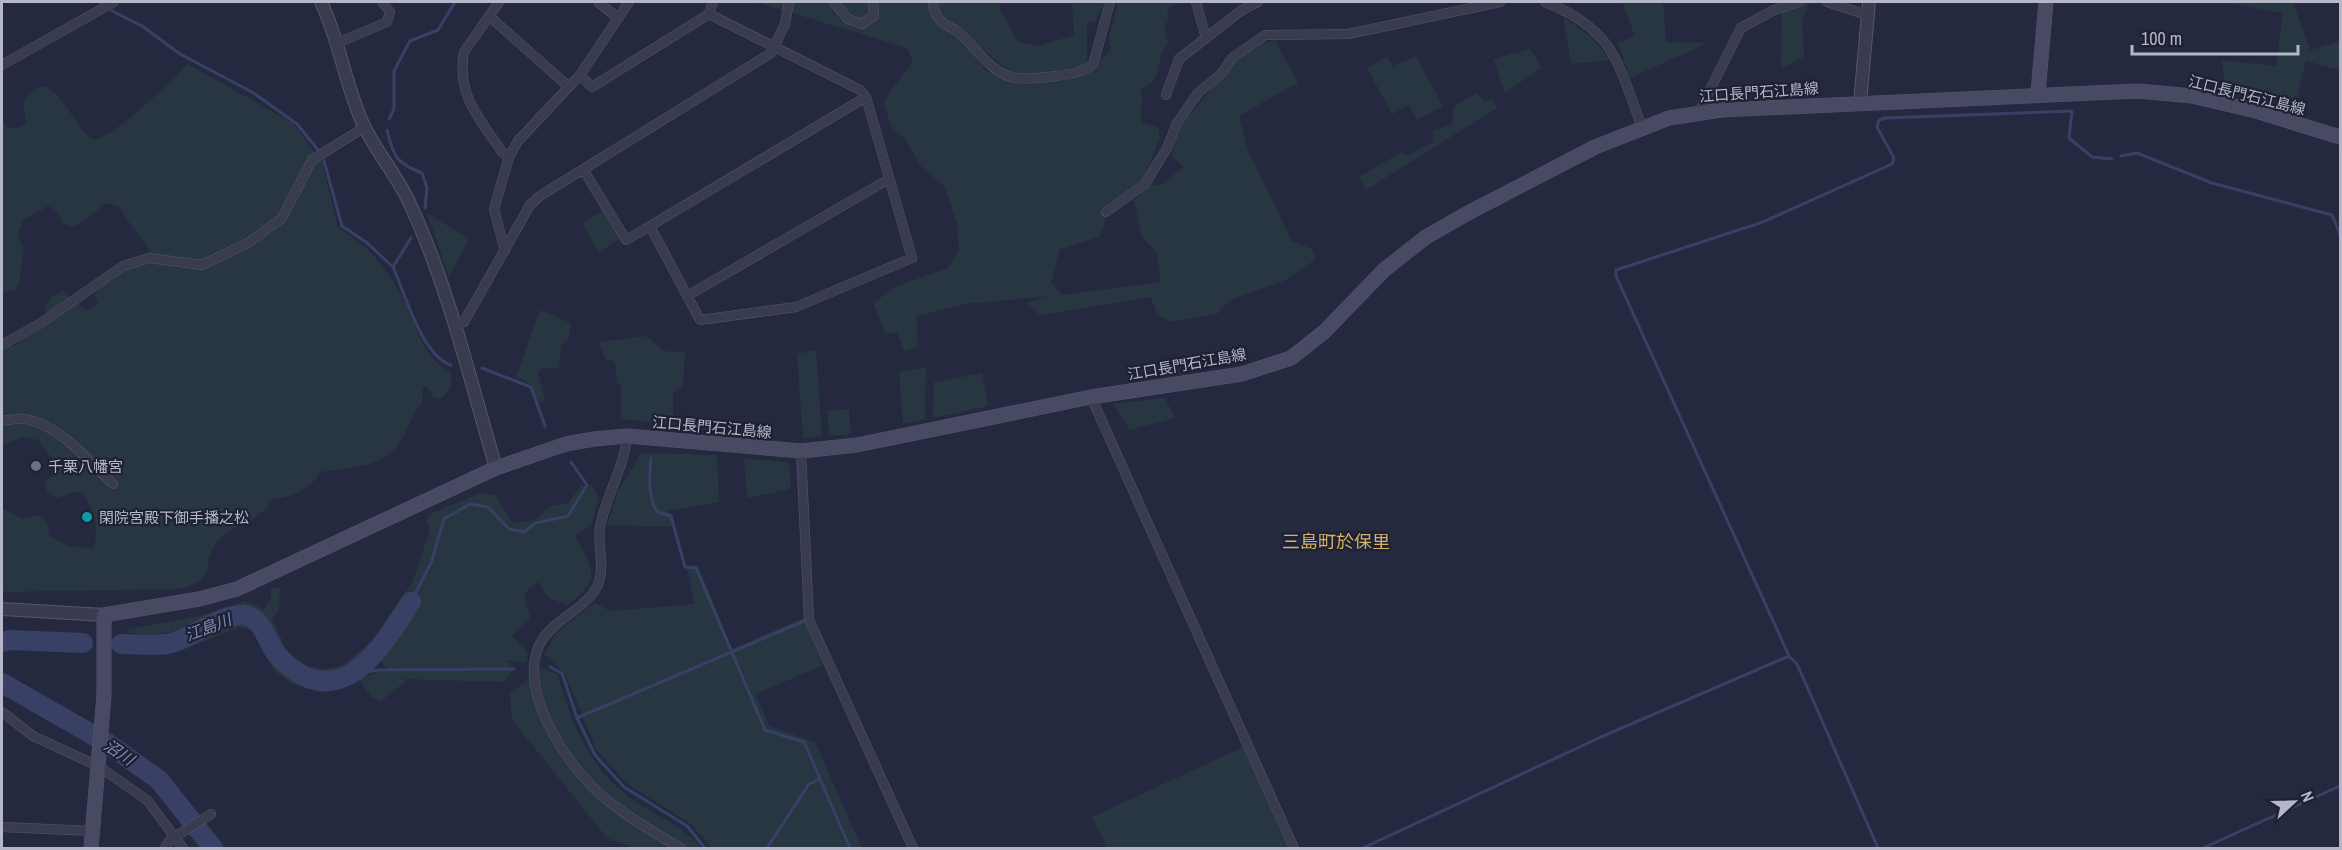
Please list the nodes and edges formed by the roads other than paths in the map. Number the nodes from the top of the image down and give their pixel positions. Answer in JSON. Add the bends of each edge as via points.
{"nodes":[{"id":1,"x":114,"y":2,"type":"edge"},
{"id":2,"x":321,"y":2,"type":"edge"},
{"id":3,"x":382,"y":2,"type":"edge"},
{"id":4,"x":499,"y":2,"type":"edge"},
{"id":5,"x":598,"y":2,"type":"edge"},
{"id":6,"x":629,"y":2,"type":"edge"},
{"id":7,"x":713,"y":2,"type":"edge"},
{"id":8,"x":789,"y":2,"type":"edge"},
{"id":9,"x":834,"y":2,"type":"edge"},
{"id":10,"x":873,"y":2,"type":"edge"},
{"id":11,"x":933,"y":2,"type":"edge"},
{"id":12,"x":1110,"y":2,"type":"edge"},
{"id":13,"x":1196,"y":2,"type":"edge"},
{"id":14,"x":1258,"y":2,"type":"edge"},
{"id":15,"x":1500,"y":2,"type":"edge"},
{"id":16,"x":1545,"y":2,"type":"edge"},
{"id":17,"x":1799,"y":2,"type":"edge"},
{"id":18,"x":1827,"y":2,"type":"edge"},
{"id":19,"x":1869,"y":2,"type":"edge"},
{"id":20,"x":2046,"y":2,"type":"edge"},
{"id":21,"x":709,"y":14,"type":"junction"},
{"id":22,"x":1867,"y":15,"type":"junction"},
{"id":23,"x":489,"y":16,"type":"junction"},
{"id":24,"x":618,"y":18,"type":"junction"},
{"id":25,"x":1206,"y":38,"type":"junction"},
{"id":26,"x":336,"y":44,"type":"junction"},
{"id":27,"x":776,"y":47,"type":"junction"},
{"id":28,"x":2,"y":65,"type":"edge"},
{"id":29,"x":580,"y":75,"type":"junction"},
{"id":30,"x":568,"y":87,"type":"junction"},
{"id":31,"x":2038,"y":93,"type":"junction"},
{"id":32,"x":1166,"y":95,"type":"dead end"},
{"id":33,"x":866,"y":97,"type":"junction"},
{"id":34,"x":1860,"y":103,"type":"junction"},
{"id":35,"x":1699,"y":112,"type":"junction"},
{"id":36,"x":365,"y":127,"type":"junction"},
{"id":37,"x":1642,"y":127,"type":"junction"},
{"id":38,"x":2340,"y":137,"type":"edge"},
{"id":39,"x":509,"y":157,"type":"junction"},
{"id":40,"x":583,"y":169,"type":"junction"},
{"id":41,"x":889,"y":179,"type":"junction"},
{"id":42,"x":1106,"y":212,"type":"dead end"},
{"id":43,"x":650,"y":226,"type":"junction"},
{"id":44,"x":505,"y":251,"type":"junction"},
{"id":45,"x":687,"y":296,"type":"junction"},
{"id":46,"x":454,"y":326,"type":"junction"},
{"id":47,"x":2,"y":345,"type":"edge"},
{"id":48,"x":1091,"y":397,"type":"junction"},
{"id":49,"x":2,"y":421,"type":"edge"},
{"id":50,"x":627,"y":436,"type":"junction"},
{"id":51,"x":801,"y":450,"type":"junction"},
{"id":52,"x":496,"y":468,"type":"junction"},
{"id":53,"x":113,"y":484,"type":"dead end"},
{"id":54,"x":2,"y":609,"type":"edge"},
{"id":55,"x":104,"y":615,"type":"junction"},
{"id":56,"x":2,"y":712,"type":"edge"},
{"id":57,"x":98,"y":761,"type":"junction"},
{"id":58,"x":211,"y":814,"type":"dead end"},
{"id":59,"x":2,"y":827,"type":"edge"},
{"id":60,"x":93,"y":831,"type":"junction"},
{"id":61,"x":176,"y":837,"type":"junction"},
{"id":62,"x":92,"y":849,"type":"edge"},
{"id":63,"x":165,"y":849,"type":"edge"},
{"id":64,"x":183,"y":849,"type":"edge"},
{"id":65,"x":681,"y":849,"type":"edge"},
{"id":66,"x":913,"y":849,"type":"edge"},
{"id":67,"x":1294,"y":849,"type":"edge"}],
"edges":[{"from":1,"to":28,"type":"street"},
{"from":2,"to":26,"type":"street"},
{"from":3,"to":26,"type":"street","via":[[390,12],[387,22]]},
{"from":4,"to":23,"type":"street"},
{"from":5,"to":24,"type":"street"},
{"from":6,"to":24,"type":"street"},
{"from":7,"to":21,"type":"street"},
{"from":8,"to":27,"type":"street"},
{"from":9,"to":10,"type":"street","via":[[848,20],[862,24],[874,16]]},
{"from":11,"to":12,"type":"street","via":[[937,17],[990,64],[1009,76],[1032,78],[1083,70],[1094,64]]},
{"from":13,"to":25,"type":"street"},
{"from":14,"to":25,"type":"street"},
{"from":15,"to":42,"type":"street","via":[[1348,34],[1265,35],[1232,58],[1222,73],[1198,93],[1177,123],[1145,184]]},
{"from":16,"to":37,"type":"street","via":[[1603,37]]},
{"from":17,"to":35,"type":"street","via":[[1774,10],[1742,28]]},
{"from":18,"to":22,"type":"street"},
{"from":19,"to":22,"type":"street"},
{"from":20,"to":31,"type":"main road"},
{"from":21,"to":27,"type":"street"},
{"from":21,"to":29,"type":"street","via":[[592,87]]},
{"from":22,"to":34,"type":"street"},
{"from":23,"to":30,"type":"street"},
{"from":23,"to":39,"type":"street","via":[[464,52],[466,96],[470,107]]},
{"from":24,"to":29,"type":"street"},
{"from":25,"to":32,"type":"street","via":[[1179,58]]},
{"from":26,"to":36,"type":"street","via":[[346,82]]},
{"from":27,"to":33,"type":"street","via":[[860,90]]},
{"from":27,"to":40,"type":"street","via":[[771,54]]},
{"from":29,"to":30,"type":"street"},
{"from":30,"to":39,"type":"street","via":[[518,141]]},
{"from":31,"to":34,"type":"main road","name":"江口長門石江島線"},
{"from":31,"to":38,"type":"main road","name":"江口長門石江島線","via":[[2138,91],[2192,96]]},
{"from":33,"to":41,"type":"street"},
{"from":33,"to":43,"type":"street"},
{"from":34,"to":35,"type":"main road","name":"江口長門石江島線"},
{"from":35,"to":37,"type":"main road","name":"江口長門石江島線"},
{"from":36,"to":46,"type":"street","via":[[410,203]]},
{"from":36,"to":47,"type":"street","via":[[312,160],[282,218],[248,243],[202,265],[149,258],[123,266]]},
{"from":37,"to":48,"type":"main road","name":"江口長門石江島線","via":[[1585,152],[1426,237],[1384,270],[1324,332],[1291,357],[1242,374]]},
{"from":39,"to":44,"type":"street","via":[[494,209]]},
{"from":40,"to":43,"type":"street","via":[[626,240]]},
{"from":40,"to":44,"type":"street","via":[[530,205]]},
{"from":41,"to":45,"type":"street"},
{"from":41,"to":45,"type":"street","via":[[912,258],[796,307],[699,320]]},
{"from":43,"to":45,"type":"street"},
{"from":44,"to":46,"type":"street","via":[[464,322]]},
{"from":46,"to":52,"type":"street"},
{"from":48,"to":51,"type":"main road","name":"江口長門石江島線","via":[[857,445]]},
{"from":48,"to":67,"type":"street"},
{"from":49,"to":53,"type":"street","via":[[29,419],[38,423],[69,442]]},
{"from":50,"to":51,"type":"main road","name":"江口長門石江島線"},
{"from":50,"to":52,"type":"main road","name":"江口長門石江島線","via":[[566,444]]},
{"from":50,"to":65,"type":"street","via":[[625,458],[606,501],[599,531],[599,582],[588,599],[561,619],[539,645],[534,661],[536,694],[555,736],[584,777],[607,800]]},
{"from":51,"to":66,"type":"street","via":[[809,620]]},
{"from":52,"to":55,"type":"main road","name":"江口長門石江島線","via":[[237,589]]},
{"from":54,"to":55,"type":"street"},
{"from":55,"to":57,"type":"main road"},
{"from":56,"to":57,"type":"street","via":[[33,736]]},
{"from":57,"to":60,"type":"main road"},
{"from":57,"to":61,"type":"street","via":[[147,800]]},
{"from":58,"to":61,"type":"street"},
{"from":59,"to":60,"type":"street"},
{"from":60,"to":62,"type":"main road"},
{"from":61,"to":63,"type":"street"},
{"from":61,"to":64,"type":"street"}]}
